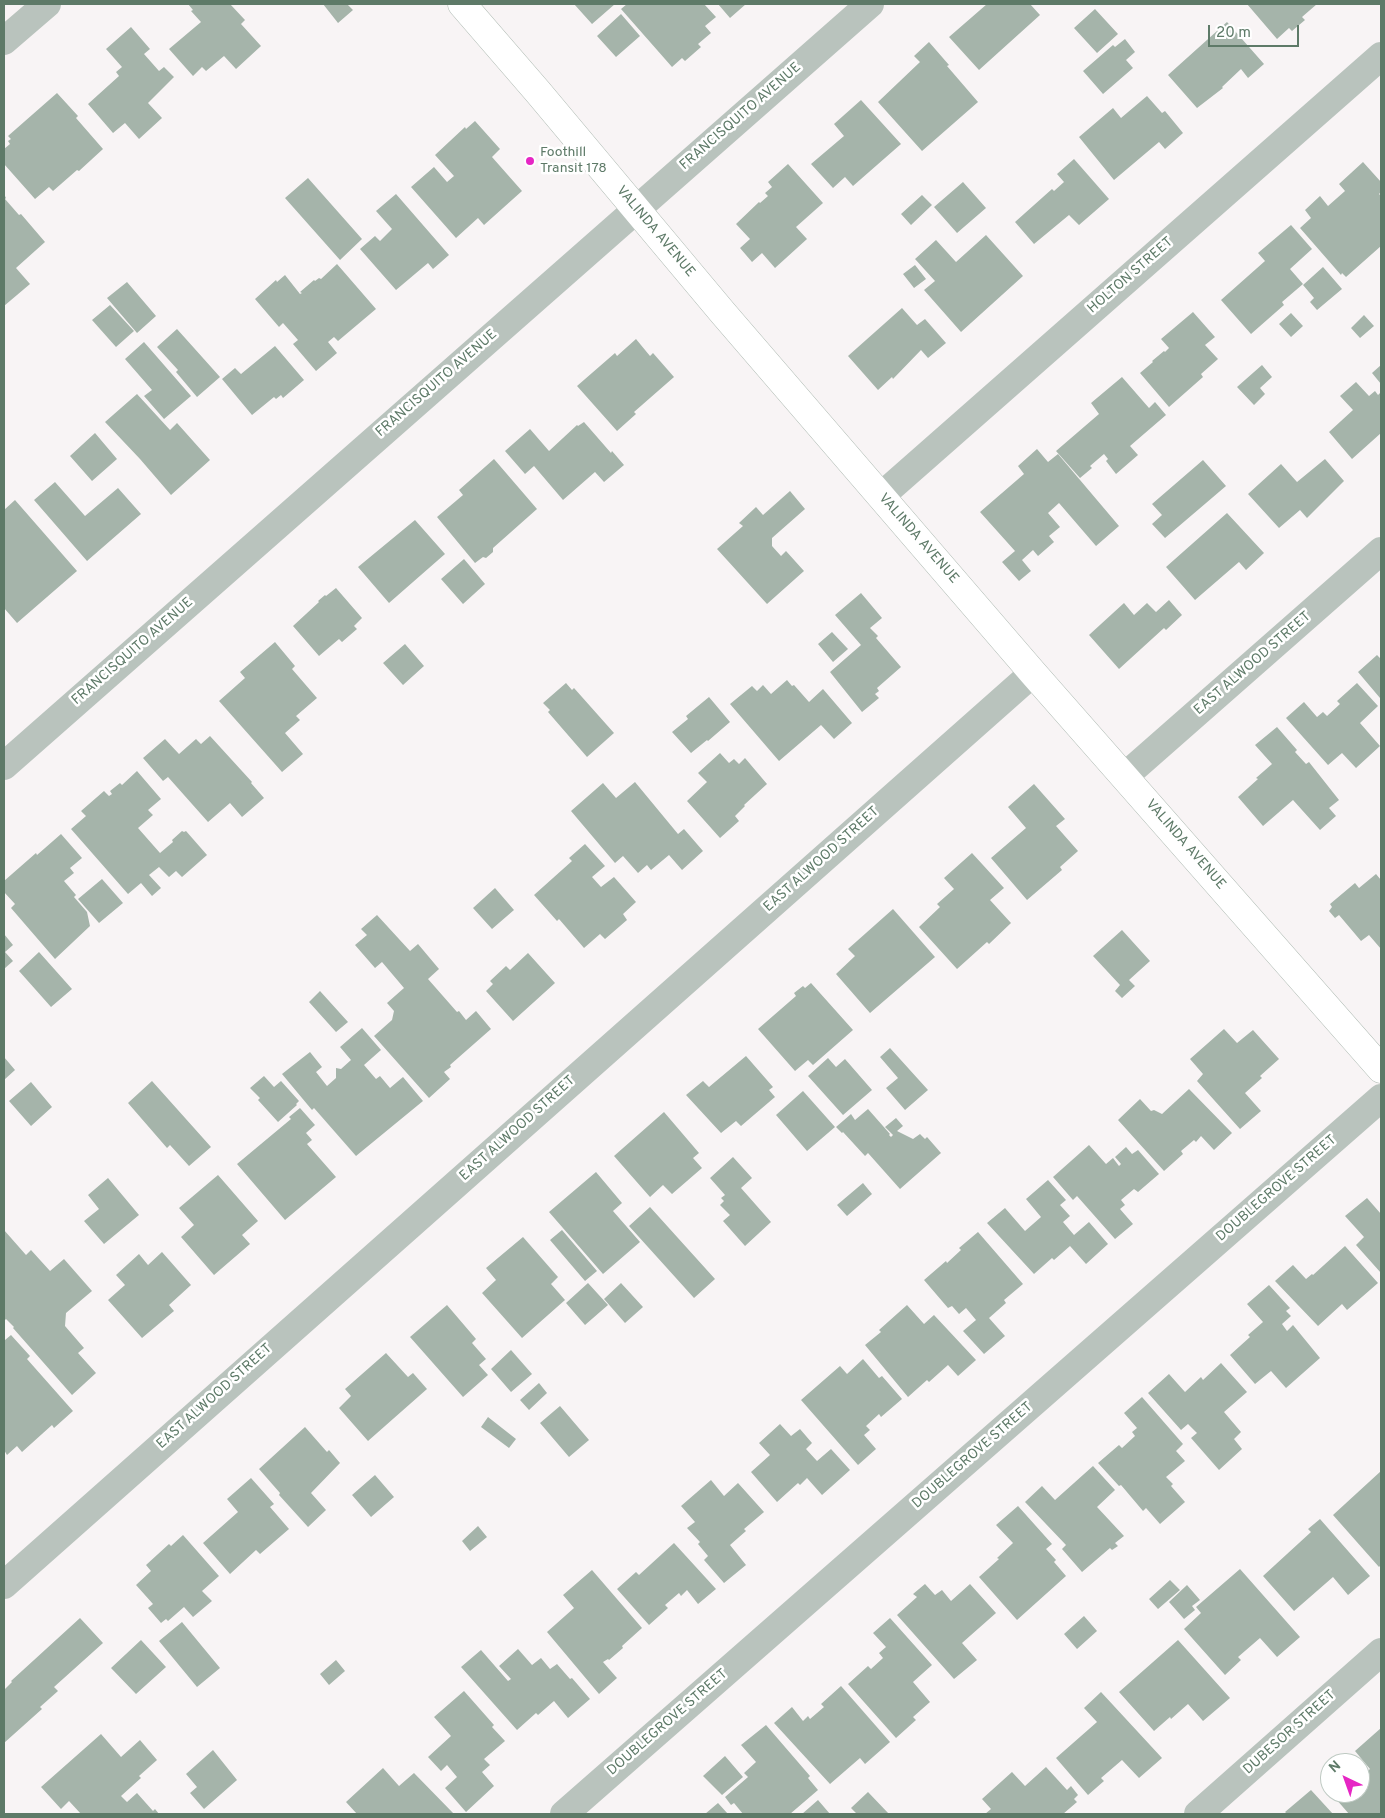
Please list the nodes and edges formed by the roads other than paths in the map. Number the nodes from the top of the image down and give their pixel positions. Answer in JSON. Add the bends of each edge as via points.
{"nodes":[{"id":1,"x":47,"y":4,"type":"edge"},
{"id":2,"x":462,"y":4,"type":"edge"},
{"id":3,"x":870,"y":4,"type":"edge"},
{"id":4,"x":4,"y":41,"type":"edge"},
{"id":5,"x":1381,"y":56,"type":"edge"},
{"id":6,"x":636,"y":209,"type":"junction"},
{"id":7,"x":881,"y":496,"type":"junction"},
{"id":8,"x":1381,"y":551,"type":"edge"},
{"id":9,"x":1033,"y":673,"type":"junction"},
{"id":10,"x":4,"y":766,"type":"edge"},
{"id":11,"x":1125,"y":776,"type":"junction"},
{"id":12,"x":1381,"y":1069,"type":"edge"},
{"id":13,"x":1381,"y":1098,"type":"edge"},
{"id":14,"x":4,"y":1585,"type":"edge"},
{"id":15,"x":1381,"y":1652,"type":"edge"},
{"id":16,"x":564,"y":1814,"type":"edge"},
{"id":17,"x":1198,"y":1814,"type":"edge"}],
"edges":[{"from":1,"to":4,"type":"street"},
{"from":2,"to":6,"type":"main road","name":"VALINDA AVENUE"},
{"from":3,"to":6,"type":"street","name":"FRANCISQUITO AVENUE"},
{"from":5,"to":7,"type":"street","name":"HOLTON STREET"},
{"from":6,"to":7,"type":"main road","name":"VALINDA AVENUE"},
{"from":6,"to":10,"type":"street","name":"FRANCISQUITO AVENUE"},
{"from":7,"to":9,"type":"main road","name":"VALINDA AVENUE"},
{"from":8,"to":11,"type":"street","name":"EAST ALWOOD STREET"},
{"from":9,"to":11,"type":"main road","name":"VALINDA AVENUE"},
{"from":9,"to":14,"type":"street","name":"EAST ALWOOD STREET"},
{"from":11,"to":12,"type":"main road","name":"VALINDA AVENUE"},
{"from":13,"to":16,"type":"street","name":"DOUBLEGROVE STREET"},
{"from":15,"to":17,"type":"street","name":"DUBESOR STREET"}]}
